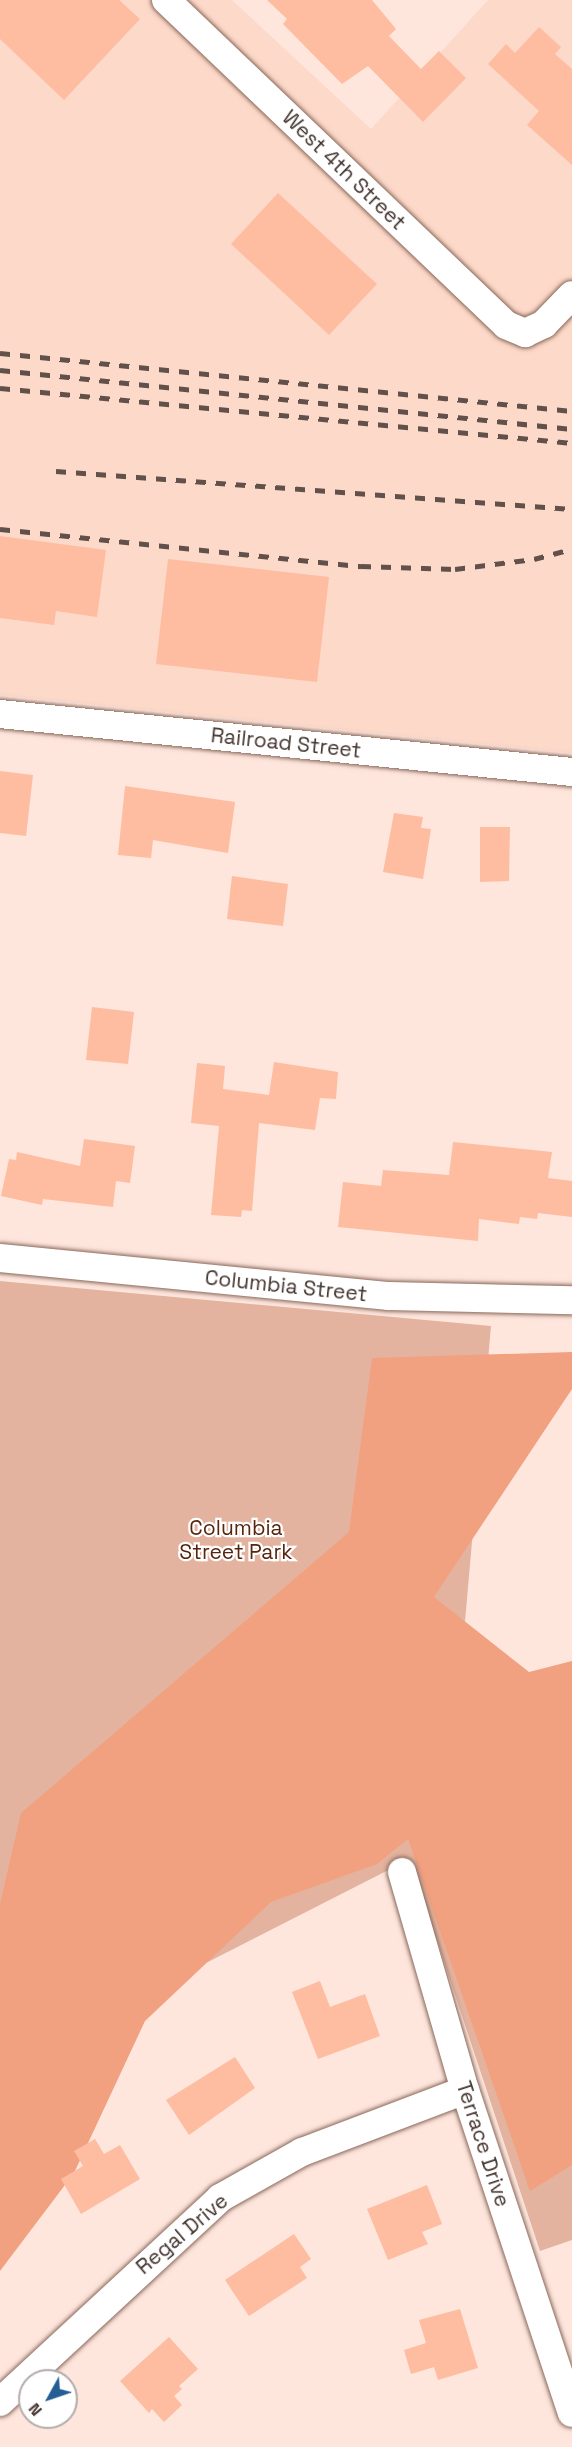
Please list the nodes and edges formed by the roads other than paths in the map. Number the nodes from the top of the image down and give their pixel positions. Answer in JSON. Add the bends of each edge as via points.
{"nodes":[{"id":1,"x":166,"y":0,"type":"edge"},
{"id":2,"x":572,"y":295,"type":"edge"},
{"id":3,"x":0,"y":714,"type":"edge"},
{"id":4,"x":572,"y":772,"type":"edge"},
{"id":5,"x":0,"y":1258,"type":"edge"},
{"id":6,"x":572,"y":1300,"type":"edge"},
{"id":7,"x":402,"y":1872,"type":"dead end"},
{"id":8,"x":465,"y":2090,"type":"junction"},
{"id":9,"x":566,"y":2373,"type":"edge"},
{"id":10,"x":0,"y":2402,"type":"edge"},
{"id":11,"x":572,"y":2413,"type":"edge"}],
"edges":[{"from":1,"to":2,"type":"street","name":"West 4th Street","via":[[506,325],[525,333],[544,324]]},
{"from":3,"to":4,"type":"street","name":"Railroad Street"},
{"from":5,"to":6,"type":"street","name":"Columbia Street","via":[[389,1296]]},
{"from":7,"to":8,"type":"street","name":"Terrace Drive"},
{"from":8,"to":9,"type":"street","name":"Terrace Drive"},
{"from":8,"to":10,"type":"street","name":"Regal Drive","via":[[302,2152],[220,2198]]},
{"from":9,"to":11,"type":"street","name":"Terrace Drive"}]}
